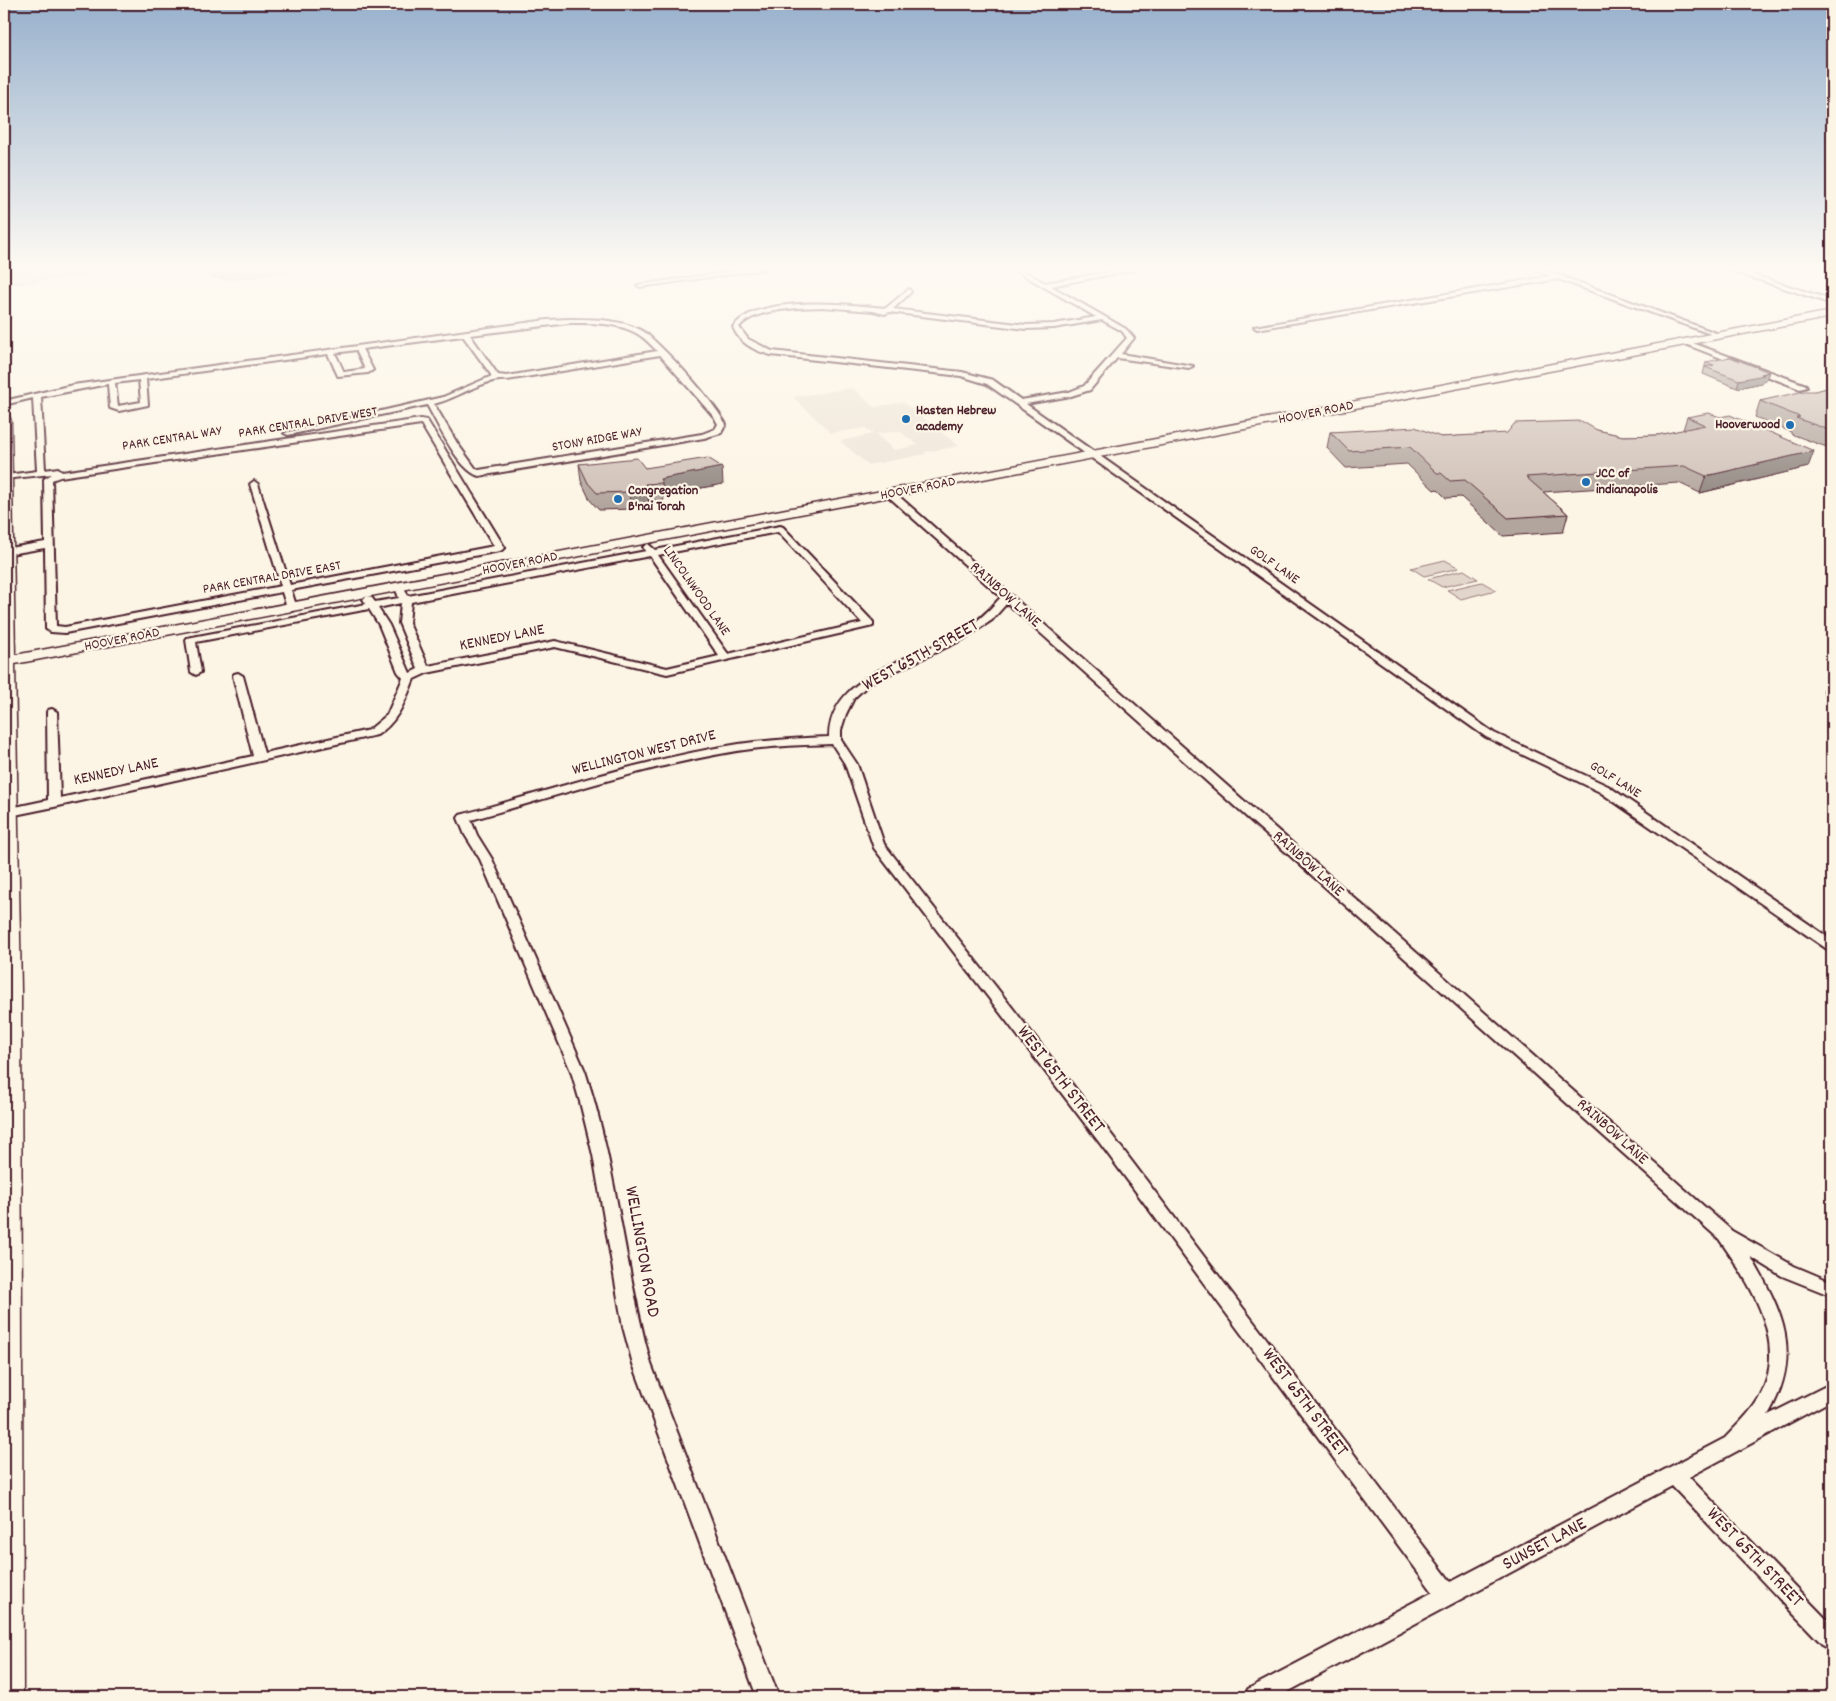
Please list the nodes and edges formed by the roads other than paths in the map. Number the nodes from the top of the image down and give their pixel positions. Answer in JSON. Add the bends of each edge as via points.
{"nodes":[{"id":1,"x":355,"y":348,"type":"edge"},
{"id":2,"x":358,"y":348,"type":"edge"},
{"id":3,"x":474,"y":348,"type":"edge"},
{"id":4,"x":655,"y":348,"type":"edge"},
{"id":5,"x":760,"y":348,"type":"edge"},
{"id":6,"x":1124,"y":348,"type":"edge"},
{"id":7,"x":1654,"y":348,"type":"edge"},
{"id":8,"x":1703,"y":348,"type":"edge"},
{"id":9,"x":330,"y":352,"type":"junction"},
{"id":10,"x":660,"y":353,"type":"junction"},
{"id":11,"x":1118,"y":356,"type":"junction"},
{"id":12,"x":1189,"y":366,"type":"dead end"},
{"id":13,"x":142,"y":378,"type":"junction"},
{"id":14,"x":496,"y":378,"type":"junction"},
{"id":15,"x":111,"y":382,"type":"junction"},
{"id":16,"x":1802,"y":387,"type":"dead end"},
{"id":17,"x":36,"y":396,"type":"junction"},
{"id":18,"x":429,"y":402,"type":"junction"},
{"id":19,"x":4,"y":403,"type":"edge"},
{"id":20,"x":1018,"y":403,"type":"junction"},
{"id":21,"x":4,"y":415,"type":"edge"},
{"id":22,"x":1092,"y":456,"type":"junction"},
{"id":23,"x":5,"y":470,"type":"edge"},
{"id":24,"x":41,"y":472,"type":"junction"},
{"id":25,"x":254,"y":484,"type":"dead end"},
{"id":26,"x":891,"y":494,"type":"junction"},
{"id":27,"x":644,"y":541,"type":"junction"},
{"id":28,"x":50,"y":544,"type":"junction"},
{"id":29,"x":500,"y":548,"type":"joint"},
{"id":30,"x":5,"y":551,"type":"edge"},
{"id":31,"x":652,"y":552,"type":"junction"},
{"id":32,"x":286,"y":589,"type":"junction"},
{"id":33,"x":402,"y":593,"type":"junction"},
{"id":34,"x":1007,"y":597,"type":"junction"},
{"id":35,"x":369,"y":599,"type":"junction"},
{"id":36,"x":292,"y":608,"type":"junction"},
{"id":37,"x":870,"y":624,"type":"joint"},
{"id":38,"x":725,"y":657,"type":"junction"},
{"id":39,"x":6,"y":661,"type":"edge"},
{"id":40,"x":424,"y":670,"type":"junction"},
{"id":41,"x":196,"y":672,"type":"dead end"},
{"id":42,"x":238,"y":676,"type":"dead end"},
{"id":43,"x":409,"y":678,"type":"junction"},
{"id":44,"x":1832,"y":682,"type":"edge"},
{"id":45,"x":1832,"y":697,"type":"edge"},
{"id":46,"x":52,"y":712,"type":"dead end"},
{"id":47,"x":835,"y":740,"type":"junction"},
{"id":48,"x":259,"y":758,"type":"junction"},
{"id":49,"x":54,"y":803,"type":"junction"},
{"id":50,"x":10,"y":812,"type":"junction"},
{"id":51,"x":464,"y":818,"type":"joint"},
{"id":52,"x":1832,"y":946,"type":"edge"},
{"id":53,"x":1725,"y":1234,"type":"junction"},
{"id":54,"x":1832,"y":1289,"type":"edge"},
{"id":55,"x":1832,"y":1391,"type":"edge"},
{"id":56,"x":1732,"y":1444,"type":"junction"},
{"id":57,"x":1675,"y":1476,"type":"junction"},
{"id":58,"x":1449,"y":1596,"type":"junction"},
{"id":59,"x":1832,"y":1640,"type":"edge"},
{"id":60,"x":8,"y":1697,"type":"edge"},
{"id":61,"x":768,"y":1697,"type":"edge"},
{"id":62,"x":1256,"y":1697,"type":"edge"}],
"edges":[{"from":1,"to":9,"type":"street"},
{"from":2,"to":9,"type":"street","via":[[368,371],[341,374]]},
{"from":3,"to":14,"type":"street"},
{"from":4,"to":10,"type":"street"},
{"from":5,"to":20,"type":"street","name":"GOLF LANE","via":[[775,353],[970,375],[990,382]]},
{"from":6,"to":11,"type":"street"},
{"from":7,"to":22,"type":"street","name":"HOOVER ROAD"},
{"from":8,"to":16,"type":"street"},
{"from":9,"to":13,"type":"street"},
{"from":10,"to":14,"type":"street"},
{"from":10,"to":18,"type":"street","name":"STONY RIDGE WAY","via":[[681,372],[722,422],[720,429],[704,436],[477,473],[452,444]]},
{"from":11,"to":12,"type":"street"},
{"from":11,"to":20,"type":"street","via":[[1083,390]]},
{"from":13,"to":15,"type":"street"},
{"from":13,"to":15,"type":"street","via":[[145,403],[117,409],[114,408]]},
{"from":14,"to":18,"type":"street","name":"PARK CENTRAL WAY","via":[[454,396]]},
{"from":15,"to":17,"type":"street"},
{"from":17,"to":19,"type":"street"},
{"from":17,"to":24,"type":"street"},
{"from":18,"to":24,"type":"street","name":"PARK CENTRAL WAY","via":[[268,438]]},
{"from":20,"to":22,"type":"street","name":"GOLF LANE"},
{"from":21,"to":23,"type":"street"},
{"from":22,"to":26,"type":"street","name":"HOOVER ROAD"},
{"from":22,"to":52,"type":"street","name":"GOLF LANE","via":[[1490,735],[1604,789]]},
{"from":23,"to":24,"type":"street","name":"PARK CENTRAL WAY"},
{"from":23,"to":30,"type":"street"},
{"from":25,"to":32,"type":"street"},
{"from":26,"to":27,"type":"street","name":"HOOVER ROAD"},
{"from":26,"to":34,"type":"street","name":"RAINBOW LANE"},
{"from":27,"to":31,"type":"street","name":"LINCOLNWOOD LANE"},
{"from":27,"to":33,"type":"street","name":"HOOVER ROAD"},
{"from":28,"to":29,"type":"street","name":"PARK CENTRAL DRIVE WEST","via":[[47,481],[51,478],[421,421]]},
{"from":28,"to":30,"type":"street"},
{"from":28,"to":32,"type":"street","name":"PARK CENTRAL DRIVE EAST","via":[[51,629],[55,631]]},
{"from":29,"to":32,"type":"street","name":"PARK CENTRAL DRIVE EAST"},
{"from":30,"to":39,"type":"street"},
{"from":31,"to":33,"type":"street","name":"HOOVER ROAD"},
{"from":31,"to":37,"type":"street","name":"HOOVER ROAD","via":[[780,529]]},
{"from":31,"to":38,"type":"street","name":"LINCOLNWOOD LANE"},
{"from":32,"to":36,"type":"street"},
{"from":33,"to":35,"type":"street","name":"HOOVER ROAD"},
{"from":33,"to":40,"type":"street","via":[[404,623]]},
{"from":34,"to":47,"type":"street","name":"WEST 65TH STREET","via":[[988,618],[958,638],[866,681],[850,696],[840,714]]},
{"from":34,"to":53,"type":"street","name":"RAINBOW LANE"},
{"from":35,"to":36,"type":"street","name":"HOOVER ROAD"},
{"from":35,"to":41,"type":"street","name":"HOOVER ROAD","via":[[191,640]]},
{"from":35,"to":43,"type":"street","via":[[384,625],[403,672]]},
{"from":36,"to":39,"type":"street","name":"HOOVER ROAD"},
{"from":37,"to":38,"type":"street","name":"KENNEDY LANE"},
{"from":38,"to":40,"type":"street","name":"KENNEDY LANE","via":[[667,671],[555,644]]},
{"from":39,"to":50,"type":"street"},
{"from":40,"to":43,"type":"street","name":"KENNEDY LANE"},
{"from":42,"to":48,"type":"street"},
{"from":43,"to":48,"type":"street","name":"KENNEDY LANE","via":[[390,720],[373,733]]},
{"from":44,"to":45,"type":"street"},
{"from":46,"to":49,"type":"street"},
{"from":47,"to":51,"type":"street","name":"WELLINGTON WEST DRIVE","via":[[724,750]]},
{"from":47,"to":58,"type":"street","name":"WEST 65TH STREET","via":[[851,764],[878,845],[1111,1146]]},
{"from":48,"to":49,"type":"street","name":"KENNEDY LANE"},
{"from":49,"to":50,"type":"street","name":"KENNEDY LANE"},
{"from":50,"to":60,"type":"street"},
{"from":51,"to":61,"type":"street","name":"WELLINGTON ROAD","via":[[486,859],[578,1071],[594,1121],[632,1327],[642,1364]]},
{"from":53,"to":54,"type":"street","name":"RAINBOW LANE","via":[[1788,1271]]},
{"from":53,"to":56,"type":"street","name":"RAINBOW LANE","via":[[1760,1284],[1771,1310],[1778,1345],[1778,1371],[1771,1395],[1751,1427]]},
{"from":55,"to":56,"type":"street","name":"SUNSET LANE"},
{"from":56,"to":57,"type":"street","name":"SUNSET LANE"},
{"from":57,"to":58,"type":"street","name":"SUNSET LANE"},
{"from":57,"to":59,"type":"street","name":"WEST 65TH STREET"},
{"from":58,"to":62,"type":"street","name":"SUNSET LANE"}]}
